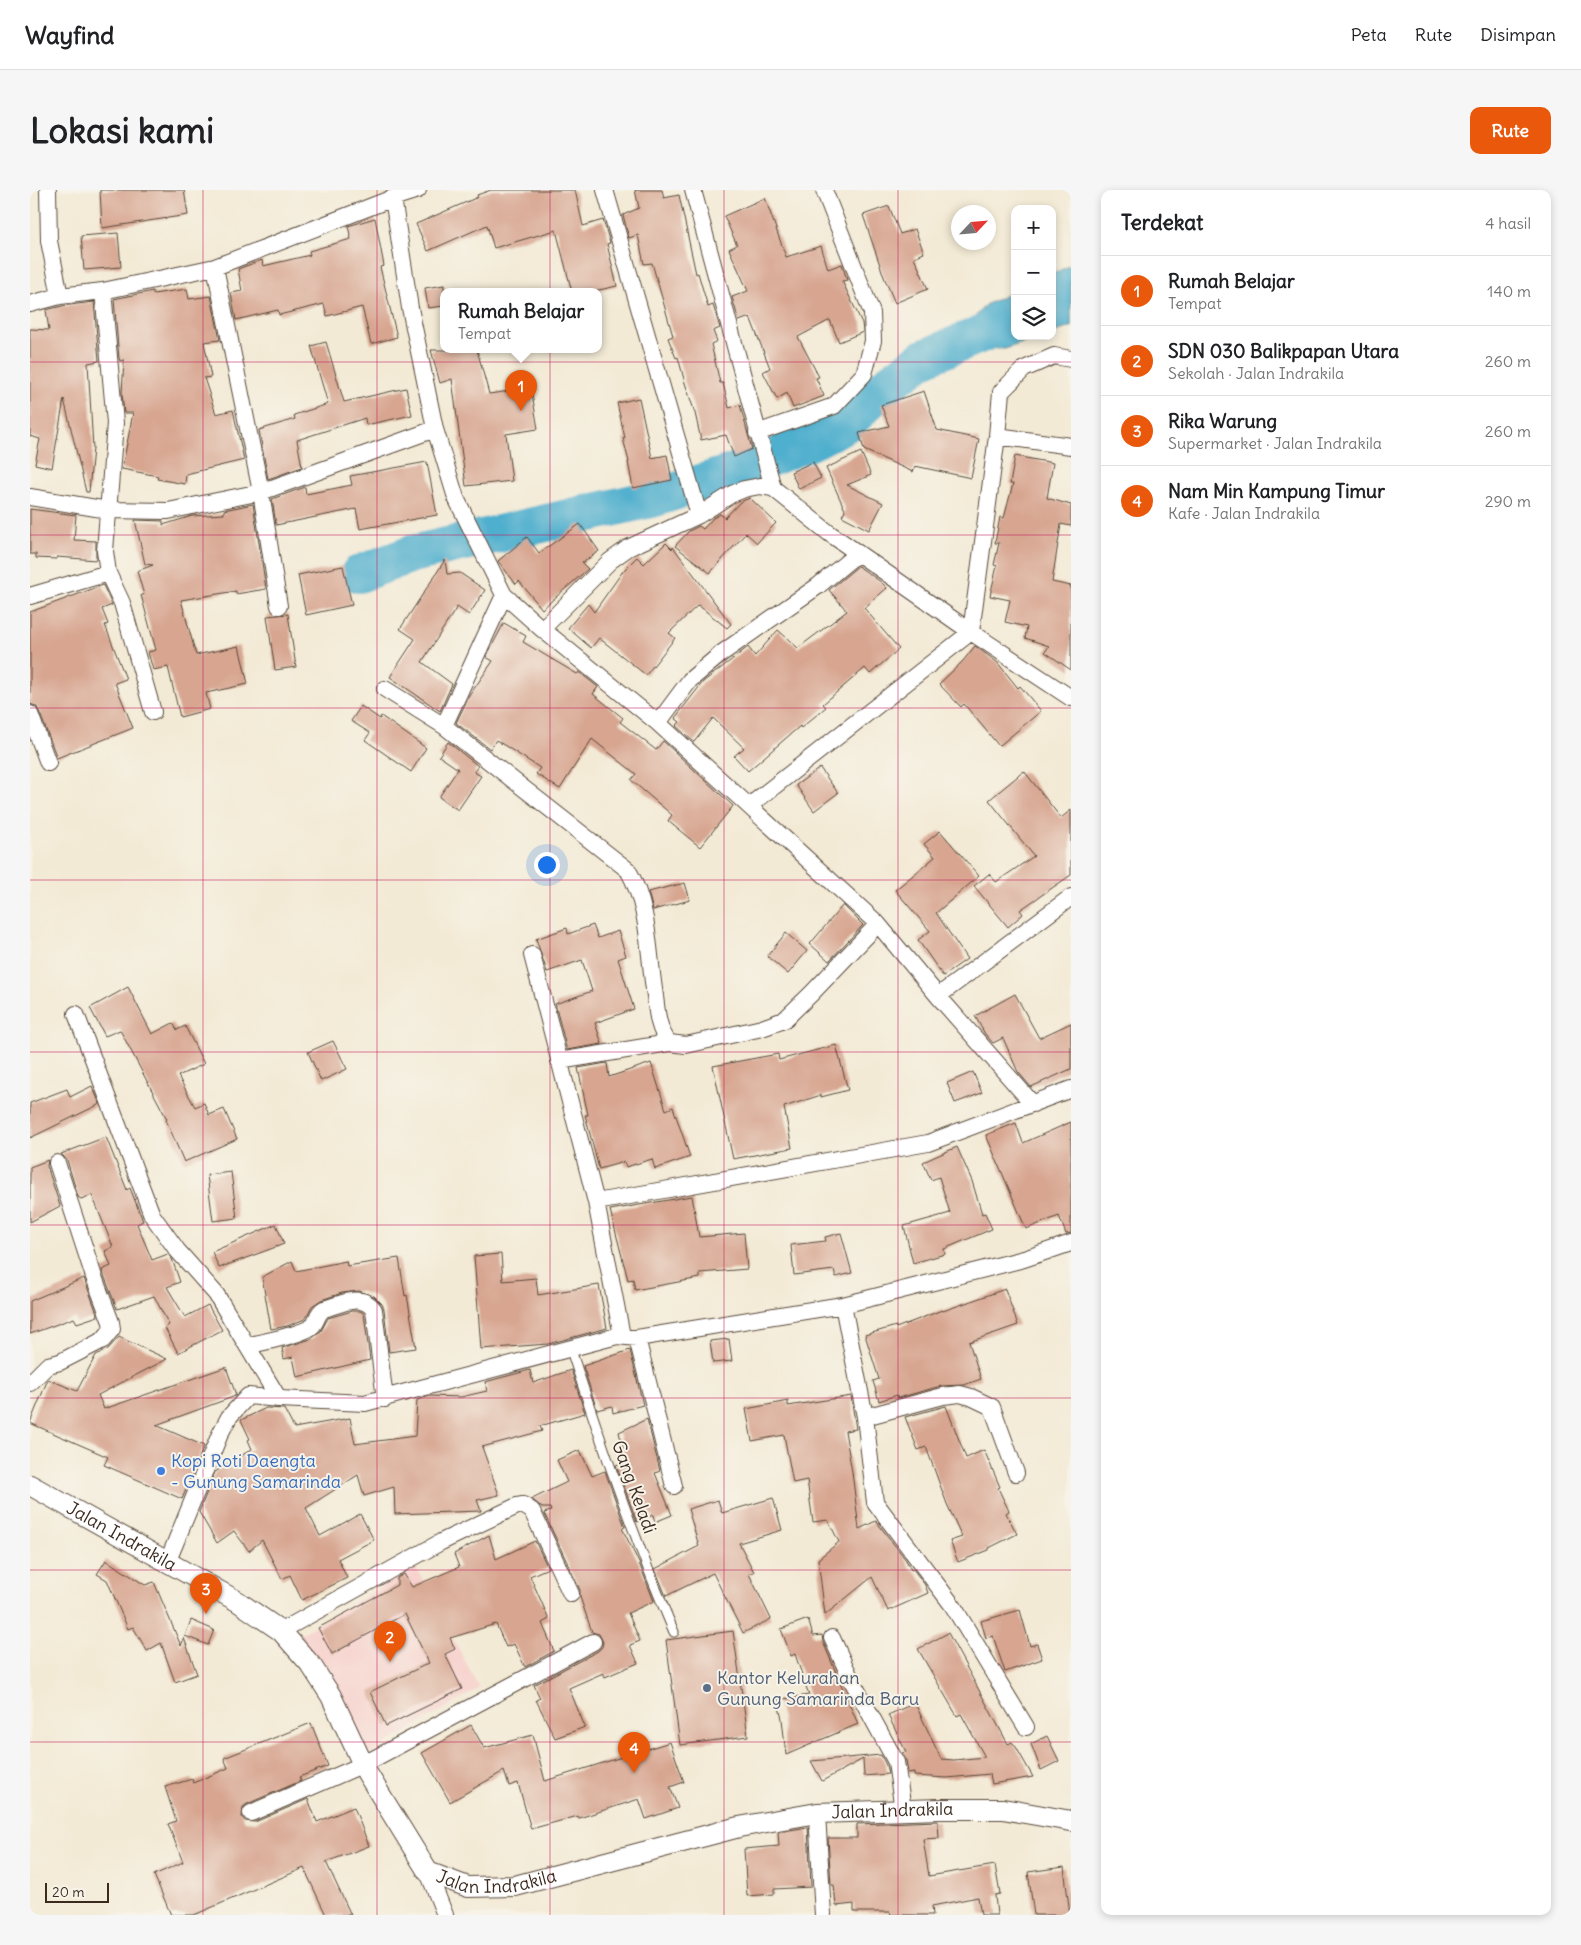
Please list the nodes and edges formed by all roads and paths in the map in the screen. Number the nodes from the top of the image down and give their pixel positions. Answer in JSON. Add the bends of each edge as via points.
{"nodes":[{"id":1,"x":48,"y":190,"type":"edge"},
{"id":2,"x":418,"y":190,"type":"edge"},
{"id":3,"x":605,"y":190,"type":"edge"},
{"id":4,"x":693,"y":190,"type":"edge"},
{"id":5,"x":824,"y":190,"type":"edge"},
{"id":6,"x":393,"y":198,"type":"junction"},
{"id":7,"x":215,"y":267,"type":"junction"},
{"id":8,"x":103,"y":291,"type":"junction"},
{"id":9,"x":60,"y":296,"type":"junction"},
{"id":10,"x":30,"y":304,"type":"edge"},
{"id":11,"x":1071,"y":360,"type":"edge"},
{"id":12,"x":435,"y":429,"type":"junction"},
{"id":13,"x":998,"y":436,"type":"junction"},
{"id":14,"x":758,"y":437,"type":"junction"},
{"id":15,"x":1071,"y":446,"type":"edge"},
{"id":16,"x":772,"y":484,"type":"junction"},
{"id":17,"x":261,"y":492,"type":"junction"},
{"id":18,"x":30,"y":497,"type":"edge"},
{"id":19,"x":108,"y":510,"type":"junction"},
{"id":20,"x":698,"y":512,"type":"junction"},
{"id":21,"x":858,"y":552,"type":"junction"},
{"id":22,"x":108,"y":573,"type":"junction"},
{"id":23,"x":504,"y":595,"type":"junction"},
{"id":24,"x":30,"y":596,"type":"edge"},
{"id":25,"x":279,"y":606,"type":"dead end"},
{"id":26,"x":542,"y":629,"type":"junction"},
{"id":27,"x":971,"y":632,"type":"junction"},
{"id":28,"x":384,"y":689,"type":"dead end"},
{"id":29,"x":1071,"y":698,"type":"edge"},
{"id":30,"x":154,"y":712,"type":"dead end"},
{"id":31,"x":30,"y":714,"type":"edge"},
{"id":32,"x":658,"y":723,"type":"junction"},
{"id":33,"x":444,"y":726,"type":"junction"},
{"id":34,"x":48,"y":764,"type":"dead end"},
{"id":35,"x":749,"y":806,"type":"junction"},
{"id":36,"x":1071,"y":897,"type":"edge"},
{"id":37,"x":878,"y":924,"type":"junction"},
{"id":38,"x":532,"y":955,"type":"dead end"},
{"id":39,"x":938,"y":996,"type":"junction"},
{"id":40,"x":76,"y":1014,"type":"dead end"},
{"id":41,"x":669,"y":1043,"type":"junction"},
{"id":42,"x":558,"y":1062,"type":"junction"},
{"id":43,"x":1071,"y":1089,"type":"edge"},
{"id":44,"x":1033,"y":1104,"type":"junction"},
{"id":45,"x":57,"y":1163,"type":"dead end"},
{"id":46,"x":596,"y":1202,"type":"junction"},
{"id":47,"x":1071,"y":1243,"type":"edge"},
{"id":48,"x":843,"y":1305,"type":"junction"},
{"id":49,"x":629,"y":1337,"type":"junction"},
{"id":50,"x":247,"y":1346,"type":"junction"},
{"id":51,"x":571,"y":1350,"type":"junction"},
{"id":52,"x":30,"y":1383,"type":"edge"},
{"id":53,"x":279,"y":1399,"type":"junction"},
{"id":54,"x":385,"y":1399,"type":"junction"},
{"id":55,"x":865,"y":1417,"type":"junction"},
{"id":56,"x":1016,"y":1474,"type":"dead end"},
{"id":57,"x":30,"y":1485,"type":"edge"},
{"id":58,"x":674,"y":1486,"type":"dead end"},
{"id":59,"x":167,"y":1563,"type":"junction"},
{"id":60,"x":571,"y":1594,"type":"dead end"},
{"id":61,"x":281,"y":1631,"type":"junction"},
{"id":62,"x":674,"y":1632,"type":"dead end"},
{"id":63,"x":832,"y":1638,"type":"dead end"},
{"id":64,"x":593,"y":1642,"type":"dead end"},
{"id":65,"x":1026,"y":1727,"type":"dead end"},
{"id":66,"x":364,"y":1764,"type":"junction"},
{"id":67,"x":902,"y":1810,"type":"junction"},
{"id":68,"x":251,"y":1813,"type":"dead end"},
{"id":69,"x":817,"y":1813,"type":"junction"},
{"id":70,"x":1071,"y":1821,"type":"edge"},
{"id":71,"x":428,"y":1872,"type":"junction"},
{"id":72,"x":445,"y":1915,"type":"edge"},
{"id":73,"x":823,"y":1915,"type":"edge"}],
"edges":[{"from":1,"to":9,"type":"street","via":[[49,241]]},
{"from":2,"to":6,"type":"street"},
{"from":3,"to":20,"type":"street"},
{"from":4,"to":14,"type":"street"},
{"from":5,"to":14,"type":"street","via":[[872,313],[873,341],[864,374],[834,406]]},
{"from":6,"to":7,"type":"street"},
{"from":6,"to":12,"type":"street","via":[[410,308]]},
{"from":7,"to":8,"type":"street"},
{"from":7,"to":17,"type":"street"},
{"from":8,"to":9,"type":"street"},
{"from":8,"to":19,"type":"street","via":[[115,423]]},
{"from":9,"to":10,"type":"street"},
{"from":11,"to":13,"type":"street","via":[[1054,356],[1024,369],[1001,392]]},
{"from":12,"to":17,"type":"street"},
{"from":12,"to":23,"type":"street","via":[[456,498]]},
{"from":13,"to":15,"type":"street"},
{"from":13,"to":27,"type":"street"},
{"from":14,"to":16,"type":"street"},
{"from":16,"to":20,"type":"street","via":[[744,489]]},
{"from":16,"to":21,"type":"street","via":[[828,533]]},
{"from":17,"to":19,"type":"street","via":[[168,511]]},
{"from":17,"to":25,"type":"street"},
{"from":18,"to":19,"type":"street"},
{"from":19,"to":22,"type":"street","via":[[105,551]]},
{"from":20,"to":26,"type":"street","via":[[628,548],[610,561]]},
{"from":21,"to":27,"type":"street"},
{"from":21,"to":32,"type":"street","via":[[818,586],[722,653],[690,680]]},
{"from":22,"to":24,"type":"street"},
{"from":22,"to":30,"type":"street","via":[[122,603]]},
{"from":23,"to":26,"type":"street"},
{"from":23,"to":33,"type":"street"},
{"from":26,"to":32,"type":"street"},
{"from":27,"to":29,"type":"street"},
{"from":27,"to":35,"type":"street"},
{"from":28,"to":33,"type":"street"},
{"from":31,"to":34,"type":"street"},
{"from":32,"to":35,"type":"street"},
{"from":33,"to":41,"type":"street","via":[[628,870],[637,886],[646,920],[661,1032]]},
{"from":35,"to":37,"type":"street"},
{"from":36,"to":39,"type":"street"},
{"from":37,"to":39,"type":"street"},
{"from":37,"to":41,"type":"street","via":[[784,1020],[686,1045]]},
{"from":38,"to":42,"type":"street"},
{"from":39,"to":44,"type":"street"},
{"from":40,"to":50,"type":"street","via":[[152,1215],[177,1250],[216,1294]]},
{"from":41,"to":42,"type":"street"},
{"from":42,"to":46,"type":"street"},
{"from":43,"to":44,"type":"street"},
{"from":44,"to":46,"type":"street","via":[[928,1143]]},
{"from":45,"to":52,"type":"street","via":[[112,1329],[103,1340],[48,1365]]},
{"from":46,"to":49,"type":"street"},
{"from":47,"to":48,"type":"street","via":[[1024,1259]]},
{"from":48,"to":49,"type":"street"},
{"from":48,"to":55,"type":"street"},
{"from":49,"to":51,"type":"street"},
{"from":49,"to":58,"type":"street"},
{"from":50,"to":53,"type":"street"},
{"from":50,"to":54,"type":"street","via":[[305,1330],[314,1325],[319,1312],[324,1309],[365,1300],[374,1310]]},
{"from":51,"to":54,"type":"street"},
{"from":51,"to":62,"type":"lane","name":"Gang Keladi","via":[[609,1466]]},
{"from":53,"to":54,"type":"street","via":[[365,1404]]},
{"from":53,"to":59,"type":"street","via":[[248,1396],[228,1417]]},
{"from":55,"to":56,"type":"street","via":[[943,1396],[960,1394],[971,1397],[992,1408]]},
{"from":55,"to":65,"type":"street","via":[[875,1502],[953,1606]]},
{"from":57,"to":59,"type":"street","name":"Jalan Indrakila"},
{"from":59,"to":61,"type":"street","name":"Jalan Indrakila","via":[[237,1601]]},
{"from":60,"to":61,"type":"street","via":[[532,1511],[523,1505],[441,1542]]},
{"from":61,"to":66,"type":"street","name":"Jalan Indrakila","via":[[311,1665],[331,1696]]},
{"from":63,"to":67,"type":"street","via":[[896,1762]]},
{"from":64,"to":66,"type":"street"},
{"from":66,"to":68,"type":"street"},
{"from":66,"to":71,"type":"street","name":"Jalan Indrakila"},
{"from":67,"to":69,"type":"street","name":"Jalan Indrakila"},
{"from":67,"to":70,"type":"street","name":"Jalan Indrakila","via":[[1002,1809]]},
{"from":69,"to":71,"type":"street","name":"Jalan Indrakila","via":[[739,1827],[515,1886],[468,1887]]},
{"from":69,"to":73,"type":"street"},
{"from":71,"to":72,"type":"street"}]}
